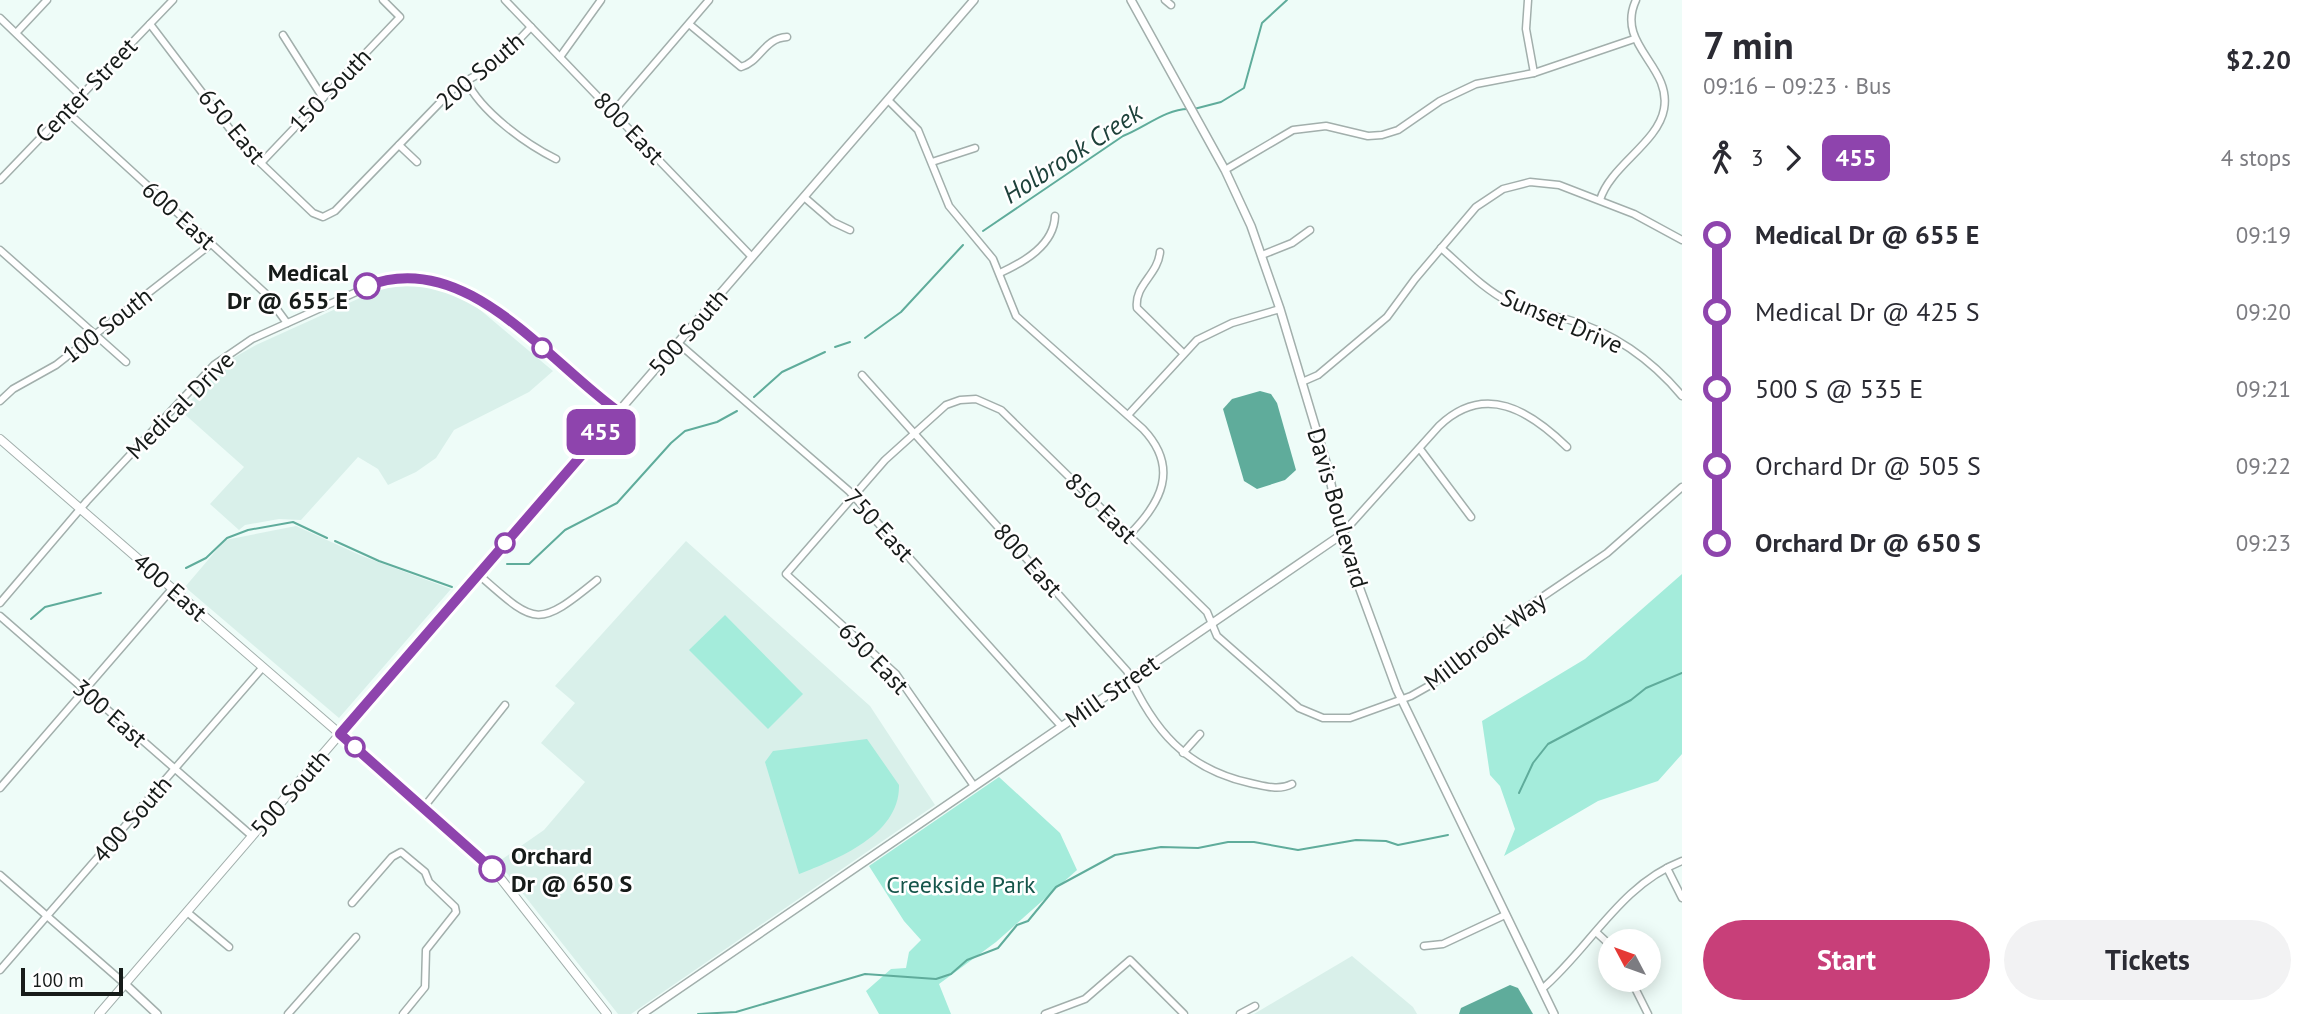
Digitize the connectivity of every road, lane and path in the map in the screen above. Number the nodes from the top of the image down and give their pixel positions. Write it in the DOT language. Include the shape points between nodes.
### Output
graph roads {
  1 [pos="47,0"];
  2 [pos="173,0"];
  3 [pos="383,0"];
  4 [pos="505,0"];
  5 [pos="601,0"];
  6 [pos="709,0"];
  7 [pos="974,0"];
  8 [pos="1131,0"];
  9 [pos="1165,0"];
  10 [pos="1528,0"];
  11 [pos="1636,0"];
  12 [pos="1171,5"];
  13 [pos="0,18"];
  14 [pos="150,24"];
  15 [pos="689,24"];
  16 [pos="531,27"];
  17 [pos="17,32"];
  18 [pos="283,35"];
  19 [pos="787,37"];
  20 [pos="1634,39"];
  21 [pos="560,57"];
  22 [pos="1534,73"];
  23 [pos="466,80"];
  24 [pos="81,96"];
  25 [pos="323,98"];
  26 [pos="888,100"];
  27 [pos="66,111"];
  28 [pos="613,112"];
  29 [pos="399,145"];
  30 [pos="975,148"];
  31 [pos="556,159"];
  32 [pos="417,162"];
  33 [pos="932,162"];
  34 [pos="261,163"];
  35 [pos="1225,170"];
  36 [pos="0,180"];
  37 [pos="804,197"];
  38 [pos="1600,200"];
  39 [pos="1055,216"];
  40 [pos="323,217"];
  41 [pos="850,230"];
  42 [pos="1310,230"];
  43 [pos="1682,240"];
  44 [pos="211,244"];
  45 [pos="1441,248"];
  46 [pos="0,250"];
  47 [pos="1160,252"];
  48 [pos="1262,255"];
  49 [pos="752,257"];
  50 [pos="1000,273"];
  51 [pos="1280,309"];
  52 [pos="287,323"];
  53 [pos="94,335"];
  54 [pos="678,343"];
  55 [pos="1183,353"];
  56 [pos="126,362"];
  57 [pos="862,375"];
  58 [pos="1302,382"];
  59 [pos="1682,396"];
  60 [pos="0,401"];
  61 [pos="619,412"];
  62 [pos="1128,415"];
  63 [pos="914,433"];
  64 [pos="0,439"];
  65 [pos="1566,447"];
  66 [pos="1420,449"];
  67 [pos="1682,487"];
  68 [pos="854,496"];
  69 [pos="80,509"];
  70 [pos="1471,517"];
  71 [pos="1129,535"];
  72 [pos="1341,535"];
  73 [pos="478,575"];
  74 [pos="597,580"];
  75 [pos="172,589"];
  76 [pos="0,603"];
  77 [pos="0,617"];
  78 [pos="1211,623"];
  79 [pos="263,667"];
  80 [pos="1130,678"];
  81 [pos="84,690"];
  82 [pos="1401,699"];
  83 [pos="505,705"];
  84 [pos="1061,726"];
  85 [pos="340,734"];
  86 [pos="1200,734"];
  87 [pos="1183,753"];
  88 [pos="175,769"];
  89 [pos="1292,784"];
  90 [pos="974,786"];
  91 [pos="0,788"];
  92 [pos="424,807"];
  93 [pos="252,836"];
  94 [pos="1682,861"];
  95 [pos="1667,868"];
  96 [pos="0,875"];
  97 [pos="1682,898"];
  98 [pos="352,903"];
  99 [pos="187,912"];
  100 [pos="1505,915"];
  101 [pos="47,916"];
  102 [pos="1596,932"];
  103 [pos="356,937"];
  104 [pos="1424,946"];
  105 [pos="229,947"];
  106 [pos="0,970"];
  107 [pos="125,984"];
  108 [pos="1542,989"];
  109 [pos="1637,992"];
  110 [pos="1070,1006"];
  111 [pos="1255,1006"];
  112 [pos="99,1014"];
  113 [pos="157,1014"];
  114 [pos="288,1014"];
  115 [pos="402,1014"];
  116 [pos="607,1014"];
  117 [pos="642,1014"];
  118 [pos="1045,1014"];
  119 [pos="1074,1014"];
  120 [pos="1184,1014"];
  121 [pos="1240,1014"];
  122 [pos="1554,1014"];
  123 [pos="1648,1014"];
  1 -- 17 [label="street"];
  2 -- 14 [label="street, Center Street"];
  3 -- 25 [label="street, 150 South" via="400,17"];
  4 -- 16 [label="street, 800 East"];
  5 -- 21 [label="street"];
  6 -- 15 [label="street"];
  7 -- 26 [label="street, 500 South"];
  8 -- 35 [label="street, Davis Boulevard"];
  9 -- 12 [label="street"];
  10 -- 22 [label="street" via="1527,37"];
  11 -- 20 [label="street" via="1631,18"];
  13 -- 17 [label="street"];
  14 -- 24 [label="street, Center Street"];
  14 -- 34 [label="street, 650 East"];
  15 -- 19 [label="street" via="741,67 773,40"];
  15 -- 28 [label="street"];
  16 -- 21 [label="street, 800 East"];
  16 -- 23 [label="street, 200 South" via="495,65"];
  17 -- 24 [label="street"];
  18 -- 25 [label="street"];
  20 -- 22 [label="street"];
  20 -- 38 [label="street" via="1662,84 1664,112 1606,185"];
  21 -- 28 [label="street, 800 East"];
  22 -- 35 [label="street" via="1462,89 1398,130 1382,135 1326,126 1293,130"];
  23 -- 29 [label="street, 200 South"];
  23 -- 31 [label="street" via="516,135"];
  24 -- 27 [label="street, Center Street"];
  25 -- 34 [label="street, 150 South"];
  26 -- 33 [label="street" via="918,130"];
  26 -- 37 [label="street, 500 South"];
  27 -- 36 [label="street, Center Street"];
  27 -- 44 [label="street, 600 East"];
  28 -- 49 [label="street, 800 East"];
  29 -- 32 [label="street"];
  29 -- 40 [label="street, 200 South" via="335,211"];
  30 -- 33 [label="street"];
  33 -- 50 [label="street" via="953,214 989,253"];
  34 -- 40 [label="street, 650 East" via="313,213"];
  35 -- 48 [label="street, Davis Boulevard"];
  37 -- 41 [label="street"];
  37 -- 49 [label="street, 500 South"];
  38 -- 43 [label="street"];
  38 -- 45 [label="street" via="1552,183 1516,185 1481,202"];
  39 -- 50 [label="street" via="1052,231 1033,255"];
  42 -- 48 [label="street"];
  44 -- 52 [label="street, 600 East" via="268,296"];
  44 -- 53 [label="street, 100 South"];
  45 -- 58 [label="street" via="1387,317 1318,376"];
  45 -- 59 [label="street, Sunset Drive" via="1507,301 1587,327 1631,349"];
  46 -- 53 [label="street"];
  47 -- 55 [label="street" via="1157,268 1136,297 1137,307"];
  48 -- 51 [label="street, Davis Boulevard"];
  49 -- 54 [label="street, 500 South"];
  50 -- 62 [label="street" via="1020,321"];
  51 -- 55 [label="street" via="1218,328"];
  51 -- 58 [label="street, Davis Boulevard"];
  52 -- 61 [label="street, Medical Drive" via="384,281 414,277 442,281 484,302"];
  52 -- 69 [label="street, Medical Drive" via="243,344 214,365"];
  53 -- 56 [label="street"];
  53 -- 60 [label="street, 100 South"];
  54 -- 61 [label="street, 500 South"];
  54 -- 68 [label="street, 750 East"];
  55 -- 62 [label="street"];
  57 -- 63 [label="street, 800 East"];
  58 -- 72 [label="street, Davis Boulevard" via="1332,483"];
  61 -- 73 [label="street, 500 South"];
  62 -- 71 [label="street" via="1158,448 1164,477 1154,507"];
  63 -- 68 [label="street"];
  63 -- 71 [label="street, 850 East" via="953,402 983,400 1001,410"];
  63 -- 80 [label="street, 800 East"];
  64 -- 69 [label="main road, 400 East"];
  65 -- 66 [label="street, Mill Street" via="1529,415 1490,404 1452,416"];
  66 -- 70 [label="street"];
  66 -- 72 [label="street, Mill Street"];
  67 -- 82 [label="street, Millbrook Way" via="1607,553 1520,612 1434,683"];
  68 -- 84 [label="street, 750 East"];
  68 -- 90 [label="street, 650 East" via="786,574 897,674"];
  69 -- 75 [label="main road, 400 East"];
  69 -- 76 [label="street"];
  71 -- 78 [label="street, 850 East" via="1207,612"];
  72 -- 78 [label="street, Mill Street"];
  72 -- 82 [label="street, Davis Boulevard"];
  73 -- 74 [label="street" via="520,610 535,616 556,612"];
  73 -- 85 [label="street, 500 South"];
  75 -- 79 [label="main road, 400 East"];
  75 -- 81 [label="street"];
  77 -- 81 [label="street, 300 East"];
  78 -- 80 [label="street, Mill Street"];
  78 -- 82 [label="street, Millbrook Way" via="1217,636 1310,714 1343,719"];
  79 -- 85 [label="main road, 400 East"];
  79 -- 88 [label="street, 400 South"];
  80 -- 84 [label="street, Mill Street"];
  80 -- 87 [label="street, 800 East"];
  81 -- 88 [label="street, 300 East"];
  81 -- 91 [label="street"];
  82 -- 100 [label="street, Davis Boulevard"];
  83 -- 92 [label="street"];
  84 -- 90 [label="street, Mill Street"];
  85 -- 92 [label="main road, 400 East"];
  85 -- 93 [label="main road, 500 South"];
  86 -- 87 [label="street"];
  87 -- 89 [label="street, 800 East" via="1226,778 1278,789"];
  88 -- 93 [label="street, 300 East"];
  88 -- 101 [label="street, 400 South"];
  90 -- 117 [label="street, Mill Street"];
  92 -- 116 [label="main road, 400 East" via="494,870"];
  93 -- 99 [label="main road, 500 South"];
  94 -- 95 [label="street"];
  95 -- 97 [label="street"];
  95 -- 102 [label="street" via="1632,891"];
  96 -- 101 [label="street"];
  98 -- 115 [label="street" via="401,852 455,907 456,912 426,950 425,987"];
  99 -- 105 [label="street"];
  99 -- 107 [label="main road, 500 South"];
  100 -- 104 [label="street" via="1443,944"];
  100 -- 108 [label="street, Davis Boulevard"];
  101 -- 106 [label="street, 400 South"];
  101 -- 107 [label="street"];
  102 -- 108 [label="street"];
  103 -- 114 [label="street"];
  107 -- 112 [label="main road, 500 South"];
  107 -- 113 [label="street"];
  108 -- 122 [label="street, Davis Boulevard"];
  109 -- 123 [label="street"];
  110 -- 118 [label="street"];
  110 -- 119 [label="street"];
  110 -- 120 [label="street" via="1130,960"];
  111 -- 121 [label="street"];
}
